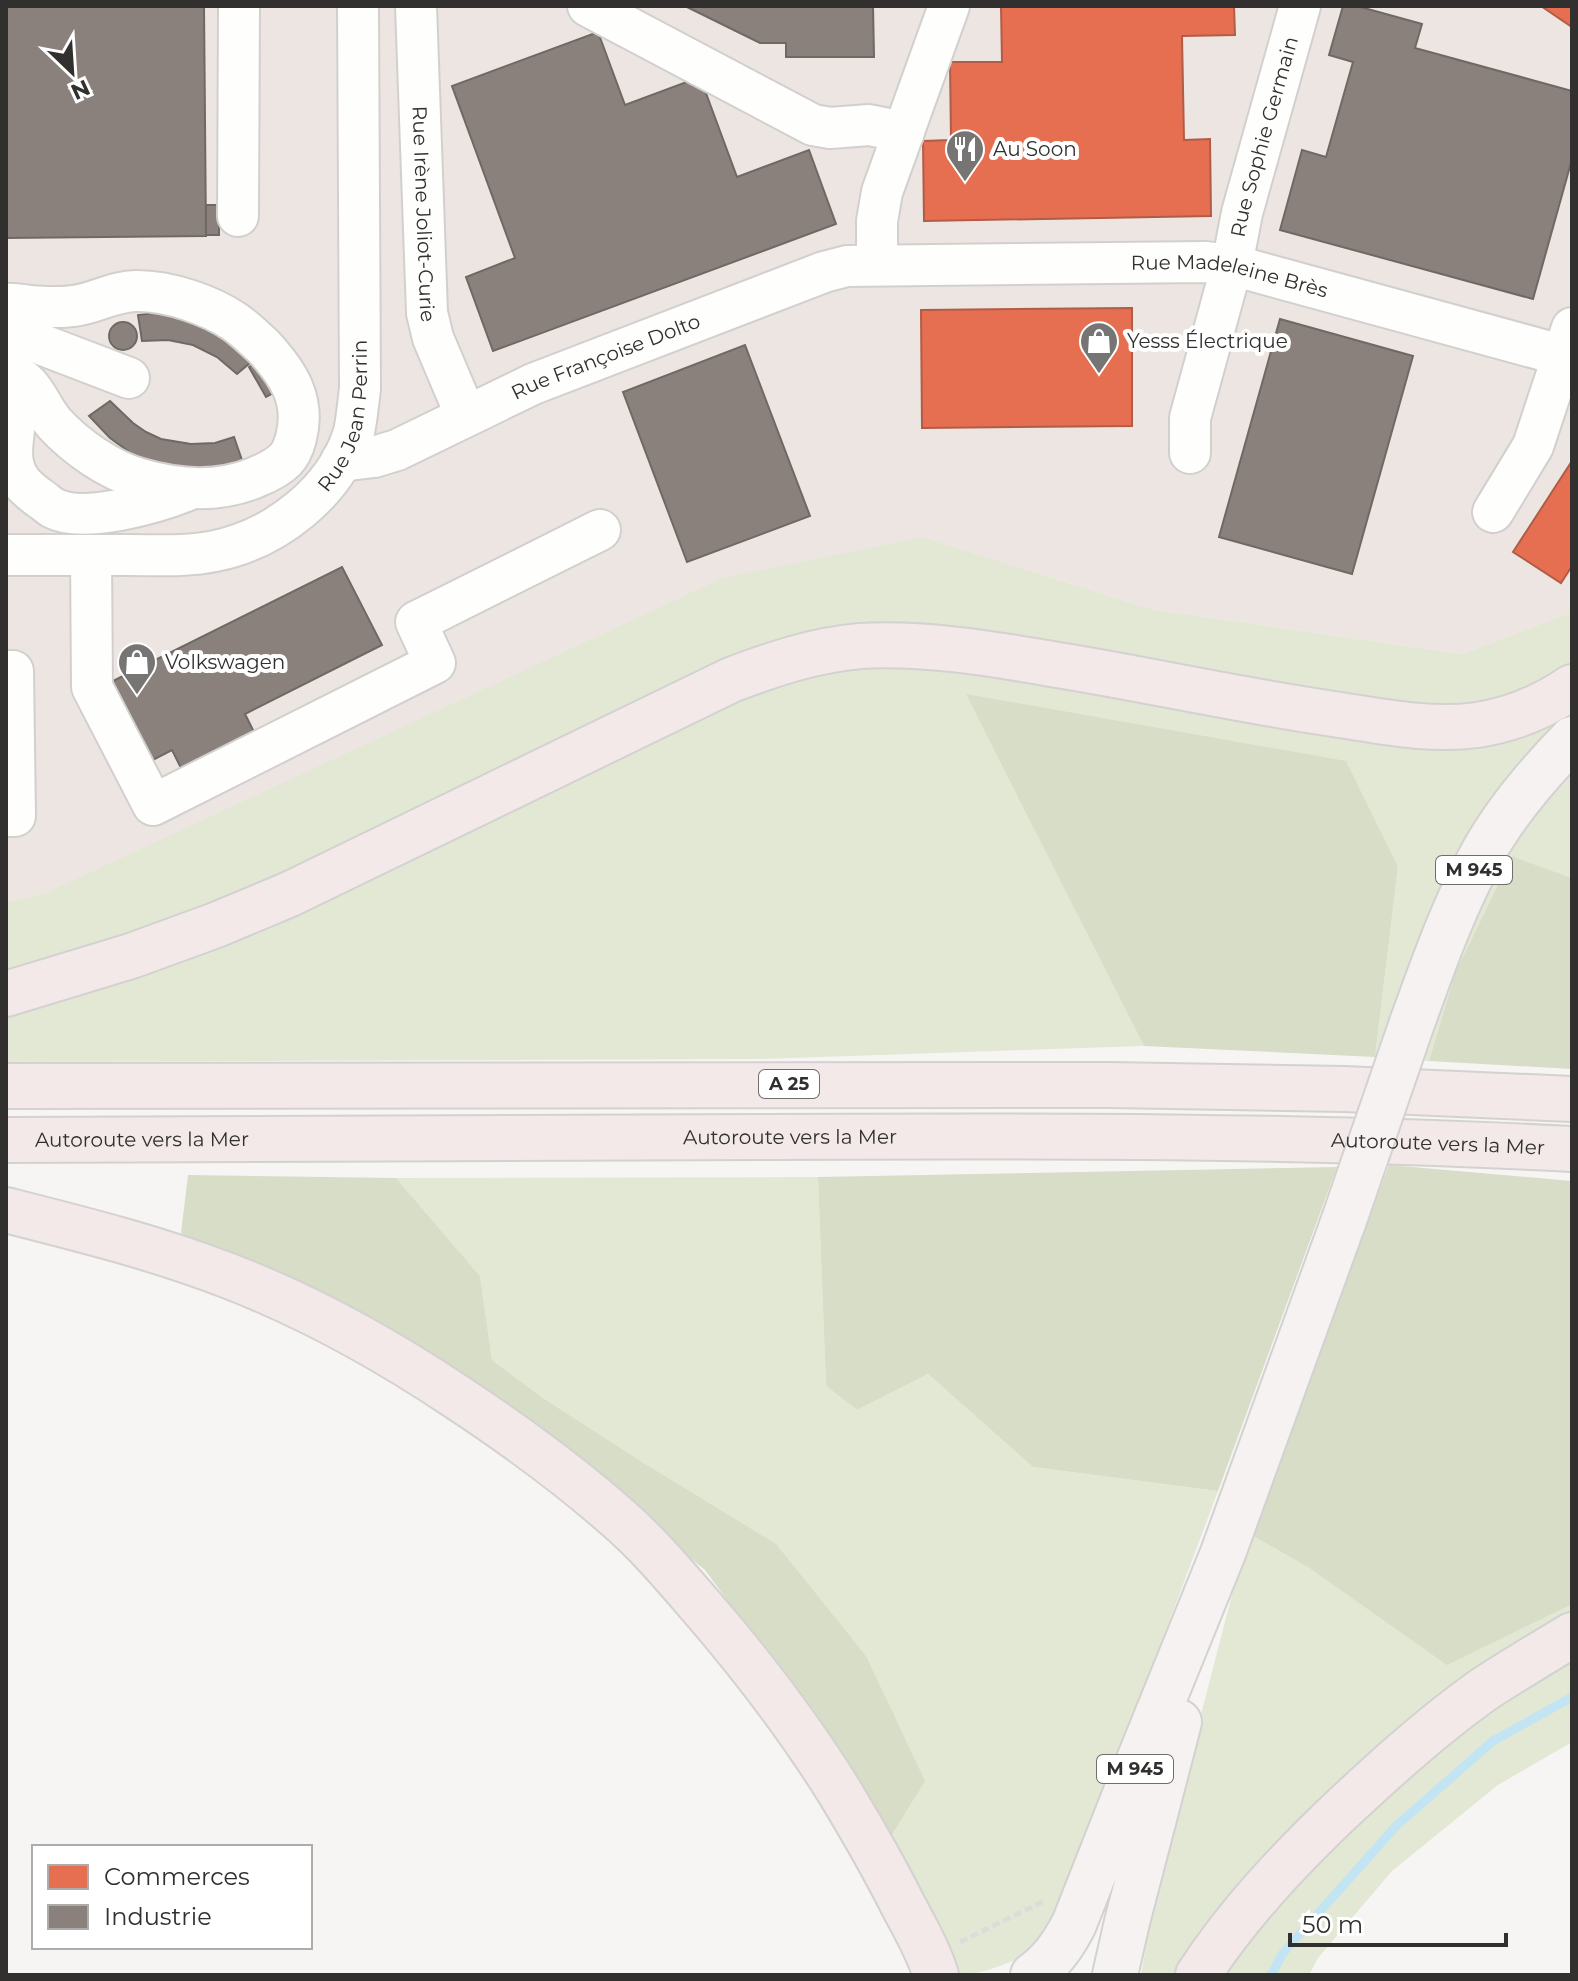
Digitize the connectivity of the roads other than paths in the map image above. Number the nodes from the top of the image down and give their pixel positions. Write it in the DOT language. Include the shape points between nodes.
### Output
graph roads {
  1 [pos="239,6"];
  2 [pos="358,6"];
  3 [pos="416,6"];
  4 [pos="588,6"];
  5 [pos="949,6"];
  6 [pos="1300,6"];
  7 [pos="904,132"];
  8 [pos="238,216"];
  9 [pos="877,264"];
  10 [pos="1232,265"];
  11 [pos="6,304"];
  12 [pos="6,331"];
  13 [pos="1569,347"];
  14 [pos="6,371"];
  15 [pos="129,378"];
  16 [pos="6,391"];
  17 [pos="466,416"];
  18 [pos="1190,453"];
  19 [pos="341,461"];
  20 [pos="193,488"];
  21 [pos="1493,512"];
  22 [pos="600,530"];
  23 [pos="6,555"];
  24 [pos="91,555"];
  25 [pos="6,671"];
  26 [pos="1572,687"];
  27 [pos="1572,739"];
  28 [pos="6,816"];
  29 [pos="6,994"];
  30 [pos="6,1086"];
  31 [pos="1572,1099"];
  32 [pos="6,1140"];
  33 [pos="1572,1149"];
  34 [pos="6,1210"];
  35 [pos="1223,1553"];
  36 [pos="1572,1635"];
  37 [pos="933,1966"];
  38 [pos="1033,1975"];
  39 [pos="1115,1975"];
  40 [pos="1198,1975"];
  1 -- 8 [label="street"];
  2 -- 19 [label="street, Rue Jean Perrin" via="360,389 353,433"];
  3 -- 17 [label="street, Rue Irène Joliot-Curie" via="427,313"];
  4 -- 7 [label="street" via="813,125 869,125"];
  5 -- 7 [label="street"];
  6 -- 10 [label="street, Rue Sophie Germain"];
  7 -- 9 [label="street" via="879,205"];
  9 -- 10 [label="street, Rue Madeleine Brès"];
  9 -- 17 [label="street, Rue Françoise Dolto" via="824,272 533,384"];
  10 -- 13 [label="street, Rue Madeleine Brès"];
  10 -- 18 [label="street, Rue Sophie Germain" via="1190,418"];
  11 -- 20 [label="street" via="72,307 137,290 208,307 256,340 295,392 300,423 293,448 275,467 240,483"];
  12 -- 15 [label="street"];
  13 -- 21 [label="street" via="1533,446"];
  14 -- 20 [label="street" via="29,383 56,425 98,459 137,478"];
  16 -- 20 [label="street" via="16,417 12,460 17,478 53,508 84,514 162,500"];
  17 -- 19 [label="street, Rue Françoise Dolto" via="386,454"];
  19 -- 24 [label="street, Rue Jean Perrin" via="305,505 251,540 192,554"];
  22 -- 24 [label="street" via="416,622 435,663 153,805 92,687"];
  23 -- 24 [label="street, Rue Jean Perrin"];
  25 -- 28 [label="street" via="13,671 15,816"];
  26 -- 29 [label="highway" via="1499,721 1448,726 1297,709 999,655 923,647 817,652 731,680 229,920"];
  27 -- 35 [label="main road, M 945, bridge" via="1485,849 1437,953"];
  30 -- 31 [label="highway, A 25" via="1110,1085"];
  32 -- 33 [label="highway, Autoroute vers la Mer" via="1242,1137"];
  34 -- 37 [label="highway" via="163,1253 318,1315 384,1350 507,1430 620,1519 724,1633 820,1760 883,1866"];
  35 -- 38 [label="main road, M 945" via="1074,1924 1050,1961"];
  35 -- 39 [label="main road, M 945"];
  36 -- 40 [label="highway" via="1483,1691 1382,1772 1291,1858"];
}
